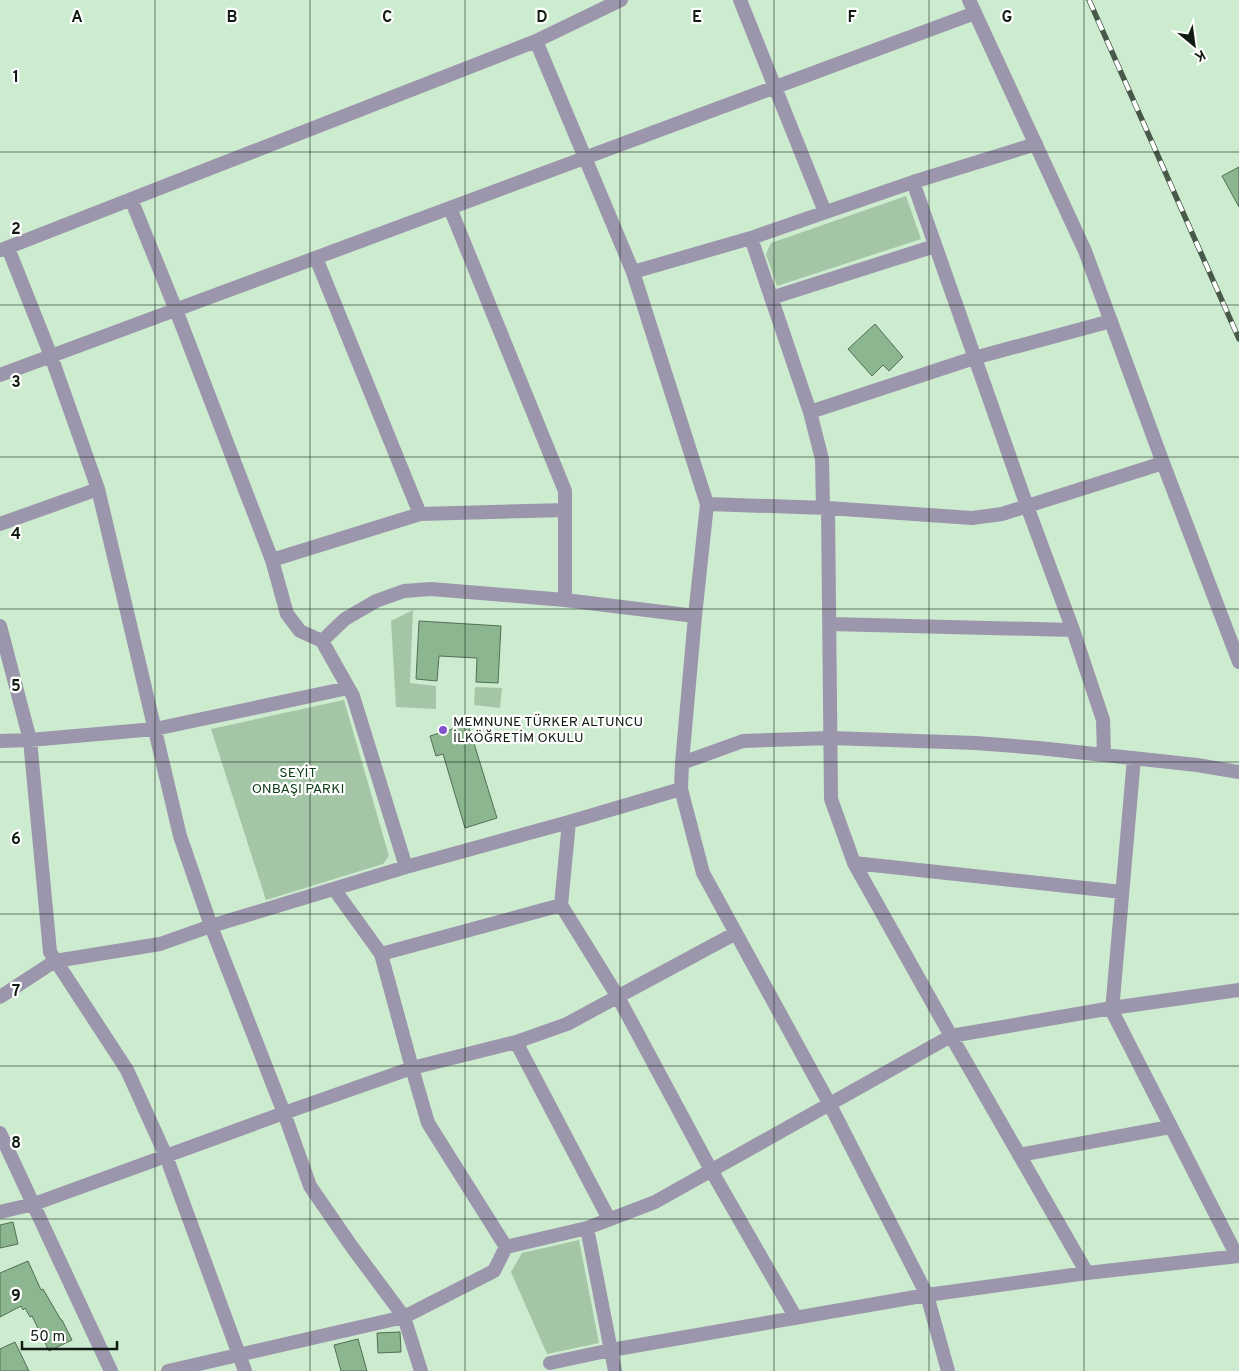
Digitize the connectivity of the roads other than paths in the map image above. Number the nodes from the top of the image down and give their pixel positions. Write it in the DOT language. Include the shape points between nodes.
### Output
graph roads {
  1 [pos="622,0"];
  2 [pos="740,0"];
  3 [pos="972,6"];
  4 [pos="536,41"];
  5 [pos="775,87"];
  6 [pos="1036,144"];
  7 [pos="586,157"];
  8 [pos="913,182"];
  9 [pos="131,199"];
  10 [pos="450,208"];
  11 [pos="825,212"];
  12 [pos="751,238"];
  13 [pos="935,246"];
  14 [pos="4,249"];
  15 [pos="316,258"];
  16 [pos="633,272"];
  17 [pos="771,298"];
  18 [pos="176,310"];
  19 [pos="1111,321"];
  20 [pos="51,356"];
  21 [pos="974,358"];
  22 [pos="0,375"];
  23 [pos="810,412"];
  24 [pos="1163,463"];
  25 [pos="98,489"];
  26 [pos="707,504"];
  27 [pos="1027,506"];
  28 [pos="825,508"];
  29 [pos="565,510"];
  30 [pos="420,514"];
  31 [pos="0,524"];
  32 [pos="272,560"];
  33 [pos="565,600"];
  34 [pos="695,616"];
  35 [pos="830,624"];
  36 [pos="0,626"];
  37 [pos="1073,630"];
  38 [pos="322,641"];
  39 [pos="1239,662"];
  40 [pos="348,688"];
  41 [pos="155,729"];
  42 [pos="831,738"];
  43 [pos="30,740"];
  44 [pos="0,742"];
  45 [pos="1104,755"];
  46 [pos="1134,758"];
  47 [pos="682,763"];
  48 [pos="1239,772"];
  49 [pos="681,788"];
  50 [pos="569,822"];
  51 [pos="854,863"];
  52 [pos="406,868"];
  53 [pos="334,889"];
  54 [pos="1122,892"];
  55 [pos="560,905"];
  56 [pos="211,926"];
  57 [pos="736,933"];
  58 [pos="381,954"];
  59 [pos="55,961"];
  60 [pos="1239,990"];
  61 [pos="618,996"];
  62 [pos="0,997"];
  63 [pos="1112,1008"];
  64 [pos="951,1036"];
  65 [pos="516,1042"];
  66 [pos="412,1068"];
  67 [pos="829,1103"];
  68 [pos="284,1113"];
  69 [pos="1170,1127"];
  70 [pos="0,1133"];
  71 [pos="1019,1155"];
  72 [pos="166,1156"];
  73 [pos="711,1170"];
  74 [pos="34,1204"];
  75 [pos="0,1212"];
  76 [pos="610,1219"];
  77 [pos="587,1228"];
  78 [pos="506,1247"];
  79 [pos="1238,1256"];
  80 [pos="1087,1273"];
  81 [pos="928,1295"];
  82 [pos="404,1317"];
  83 [pos="796,1318"];
  84 [pos="611,1350"];
  85 [pos="239,1355"];
  86 [pos="550,1363"];
  87 [pos="111,1371"];
  88 [pos="168,1371"];
  89 [pos="245,1371"];
  90 [pos="421,1371"];
  91 [pos="615,1371"];
  92 [pos="948,1371"];
  1 -- 4 [label="street"];
  2 -- 5 [label="street"];
  3 -- 5 [label="street"];
  3 -- 6 [label="street"];
  4 -- 7 [label="street"];
  4 -- 9 [label="street"];
  5 -- 7 [label="street"];
  5 -- 11 [label="street"];
  6 -- 8 [label="street"];
  6 -- 19 [label="street" via="1086,251"];
  7 -- 10 [label="street"];
  7 -- 16 [label="street"];
  8 -- 11 [label="street"];
  8 -- 13 [label="street"];
  9 -- 14 [label="street"];
  9 -- 18 [label="street"];
  10 -- 15 [label="street"];
  10 -- 29 [label="street" via="565,491"];
  11 -- 12 [label="street"];
  12 -- 16 [label="street"];
  12 -- 17 [label="street"];
  13 -- 17 [label="street"];
  13 -- 21 [label="street"];
  14 -- 20 [label="street"];
  15 -- 18 [label="street"];
  15 -- 30 [label="street"];
  16 -- 26 [label="street"];
  17 -- 23 [label="street"];
  18 -- 20 [label="street"];
  18 -- 32 [label="street"];
  19 -- 21 [label="street"];
  19 -- 24 [label="street"];
  20 -- 22 [label="street"];
  20 -- 25 [label="street"];
  21 -- 23 [label="street"];
  21 -- 27 [label="street"];
  23 -- 28 [label="street" via="822,458"];
  24 -- 27 [label="street"];
  24 -- 39 [label="street"];
  25 -- 31 [label="street"];
  25 -- 41 [label="street"];
  26 -- 28 [label="street"];
  26 -- 34 [label="street"];
  27 -- 28 [label="street" via="972,518"];
  27 -- 37 [label="street"];
  28 -- 35 [label="street"];
  29 -- 30 [label="street"];
  29 -- 33 [label="street"];
  30 -- 32 [label="street"];
  32 -- 38 [label="street" via="287,614 300,631"];
  33 -- 34 [label="street"];
  33 -- 38 [label="street" via="431,589 404,591 346,619"];
  34 -- 47 [label="street"];
  35 -- 37 [label="street"];
  35 -- 42 [label="street"];
  36 -- 43 [label="street"];
  37 -- 45 [label="street" via="1103,720"];
  38 -- 40 [label="street"];
  40 -- 41 [label="street"];
  40 -- 52 [label="street"];
  41 -- 43 [label="street"];
  41 -- 56 [label="street" via="180,836"];
  42 -- 45 [label="street" via="976,743"];
  42 -- 47 [label="street" via="743,741"];
  42 -- 51 [label="street" via="831,799"];
  43 -- 44 [label="street"];
  43 -- 59 [label="street" via="50,952"];
  45 -- 46 [label="street"];
  46 -- 48 [label="street"];
  46 -- 54 [label="street"];
  47 -- 49 [label="street"];
  49 -- 50 [label="street"];
  49 -- 57 [label="street" via="703,873"];
  50 -- 52 [label="street"];
  50 -- 55 [label="street"];
  51 -- 54 [label="street"];
  51 -- 64 [label="street"];
  52 -- 53 [label="street"];
  53 -- 56 [label="street"];
  53 -- 58 [label="street"];
  54 -- 63 [label="street"];
  55 -- 58 [label="street"];
  55 -- 61 [label="street"];
  56 -- 59 [label="street" via="160,944"];
  56 -- 68 [label="street"];
  57 -- 61 [label="street"];
  57 -- 67 [label="street"];
  58 -- 66 [label="street"];
  59 -- 62 [label="street"];
  59 -- 72 [label="street" via="127,1070"];
  60 -- 63 [label="street"];
  61 -- 65 [label="street" via="566,1024"];
  61 -- 73 [label="street"];
  63 -- 64 [label="street"];
  63 -- 69 [label="street"];
  64 -- 67 [label="street"];
  64 -- 71 [label="street"];
  65 -- 66 [label="street"];
  65 -- 76 [label="street"];
  66 -- 68 [label="street"];
  66 -- 78 [label="street" via="428,1123"];
  67 -- 73 [label="street"];
  67 -- 81 [label="street"];
  68 -- 72 [label="street"];
  68 -- 82 [label="street" via="310,1186"];
  69 -- 71 [label="street"];
  69 -- 79 [label="street"];
  70 -- 74 [label="street"];
  71 -- 80 [label="street"];
  72 -- 74 [label="street"];
  72 -- 85 [label="street"];
  73 -- 76 [label="street" via="656,1202"];
  73 -- 83 [label="street"];
  74 -- 75 [label="street"];
  74 -- 87 [label="street"];
  76 -- 77 [label="street"];
  77 -- 78 [label="street"];
  77 -- 84 [label="street"];
  78 -- 82 [label="street" via="494,1271"];
  79 -- 80 [label="street"];
  80 -- 81 [label="street"];
  81 -- 83 [label="street"];
  81 -- 92 [label="street"];
  82 -- 85 [label="street"];
  82 -- 90 [label="street"];
  83 -- 84 [label="street"];
  84 -- 86 [label="street"];
  84 -- 91 [label="street"];
  85 -- 88 [label="street"];
  85 -- 89 [label="street"];
}
